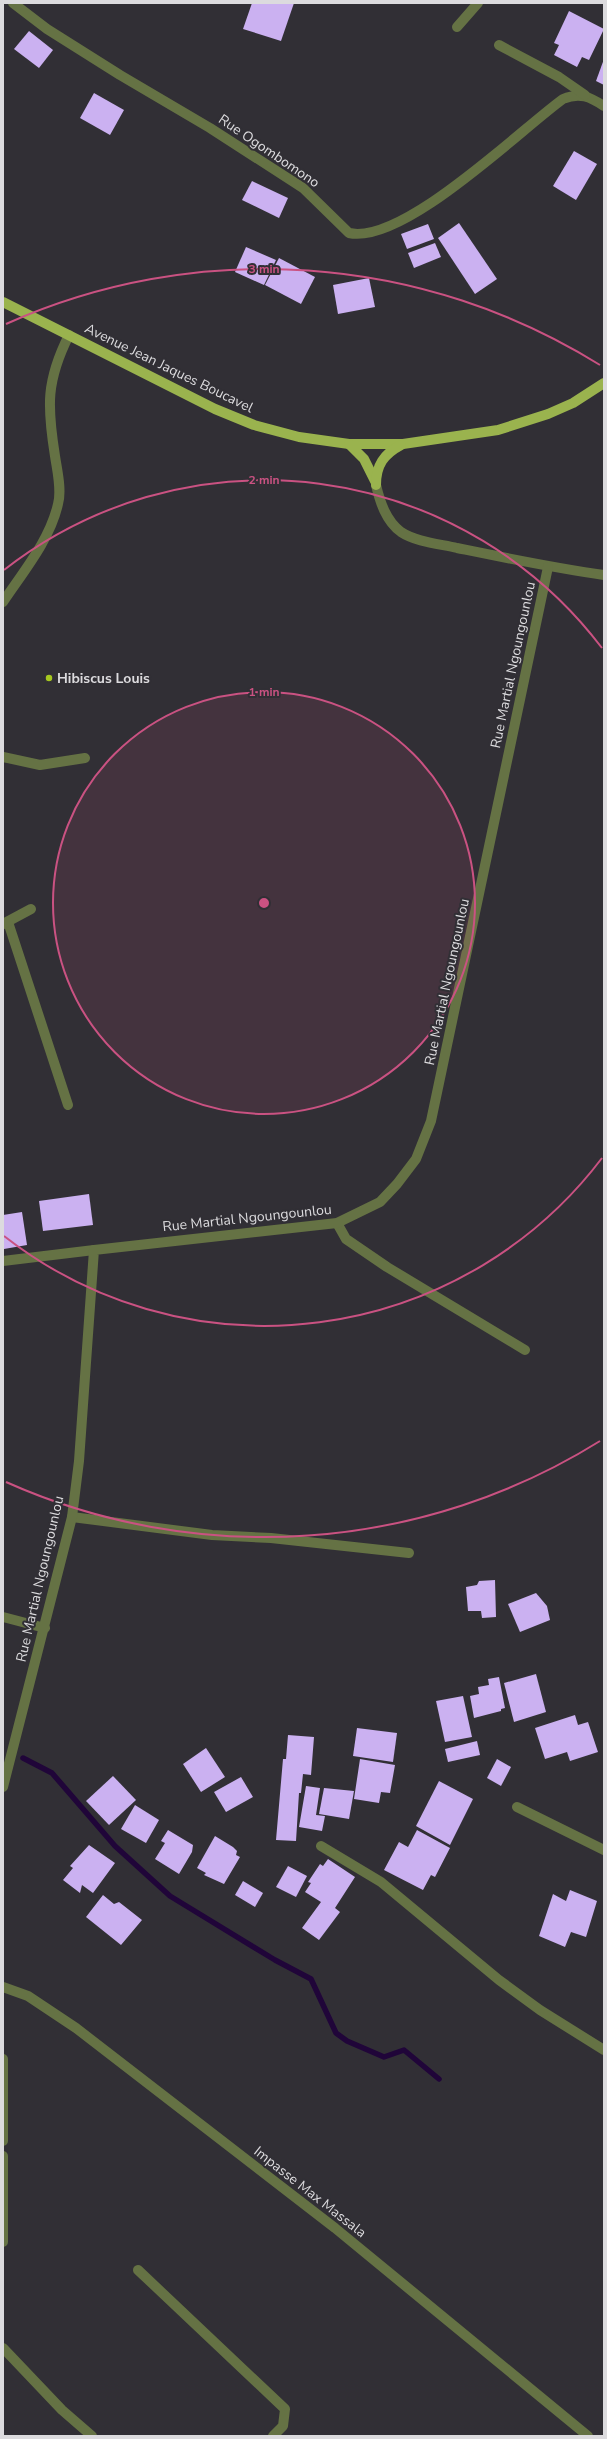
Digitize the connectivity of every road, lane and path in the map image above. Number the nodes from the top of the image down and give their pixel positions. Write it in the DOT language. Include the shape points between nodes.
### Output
graph roads {
  1 [pos="13,3"];
  2 [pos="478,3"];
  3 [pos="457,27"];
  4 [pos="499,46"];
  5 [pos="588,97"];
  6 [pos="604,106"];
  7 [pos="3,302"];
  8 [pos="69,335"];
  9 [pos="604,383"];
  10 [pos="349,444"];
  11 [pos="403,444"];
  12 [pos="376,485"];
  13 [pos="548,567"];
  14 [pos="604,575"];
  15 [pos="3,602"];
  16 [pos="3,757"];
  17 [pos="85,758"];
  18 [pos="31,909"];
  19 [pos="5,923"];
  20 [pos="68,1105"];
  21 [pos="337,1223"];
  22 [pos="94,1250"];
  23 [pos="3,1261"];
  24 [pos="525,1350"];
  25 [pos="72,1517"];
  26 [pos="409,1553"];
  27 [pos="3,1617"];
  28 [pos="45,1628"];
  29 [pos="3,1787"];
  30 [pos="517,1807"];
  31 [pos="321,1846"];
  32 [pos="604,1850"];
  33 [pos="3,1987"];
  34 [pos="604,2050"];
  35 [pos="3,2059"];
  36 [pos="3,2141"];
  37 [pos="3,2156"];
  38 [pos="3,2242"];
  39 [pos="138,2270"];
  40 [pos="3,2348"];
  41 [pos="585,2435"];
  42 [pos="92,2436"];
  43 [pos="273,2436"];
  1 -- 5 [label="street, Rue Ogombomono" via="47,29 303,188 349,233 359,235 394,223 441,196 563,98 578,94"];
  2 -- 3 [label="street"];
  4 -- 5 [label="street" via="559,77"];
  5 -- 6 [label="street, Rue Ogombomono"];
  7 -- 8 [label="main road, Avenue Jean Jaques Boucavel"];
  8 -- 10 [label="main road, Avenue Jean Jaques Boucavel" via="214,409 299,437"];
  8 -- 15 [label="street" via="57,360 50,389 49,411 59,503 44,539"];
  9 -- 11 [label="main road, Avenue Jean Jaques Boucavel" via="573,403 522,424 462,437"];
  10 -- 11 [label="main road, Avenue Jean Jaques Boucavel"];
  10 -- 12 [label="main road" via="364,459"];
  11 -- 12 [label="main road" via="380,461"];
  12 -- 13 [label="street" via="388,518 402,532 422,540"];
  13 -- 14 [label="street"];
  13 -- 21 [label="street, Rue Martial Ngoungounlou" via="431,1121 416,1159 397,1184 380,1202"];
  16 -- 17 [label="street" via="40,765"];
  18 -- 19 [label="street"];
  19 -- 20 [label="street"];
  21 -- 22 [label="street, Rue Martial Ngoungounlou"];
  21 -- 24 [label="street" via="346,1239 387,1267"];
  22 -- 23 [label="street"];
  22 -- 25 [label="street, Rue Martial Ngoungounlou" via="79,1461"];
  25 -- 26 [label="street" via="212,1535 271,1538"];
  25 -- 28 [label="street, Rue Martial Ngoungounlou"];
  27 -- 28 [label="street"];
  28 -- 29 [label="street, Rue Martial Ngoungounlou"];
  30 -- 32 [label="street"];
  31 -- 34 [label="street" via="382,1882 499,1980 540,2010"];
  33 -- 41 [label="street, Impasse Max Massala" via="28,1996 76,2028 335,2228"];
  35 -- 36 [label="street"];
  37 -- 38 [label="street"];
  39 -- 43 [label="street" via="284,2409 283,2426"];
  40 -- 42 [label="street" via="62,2410"];
}
